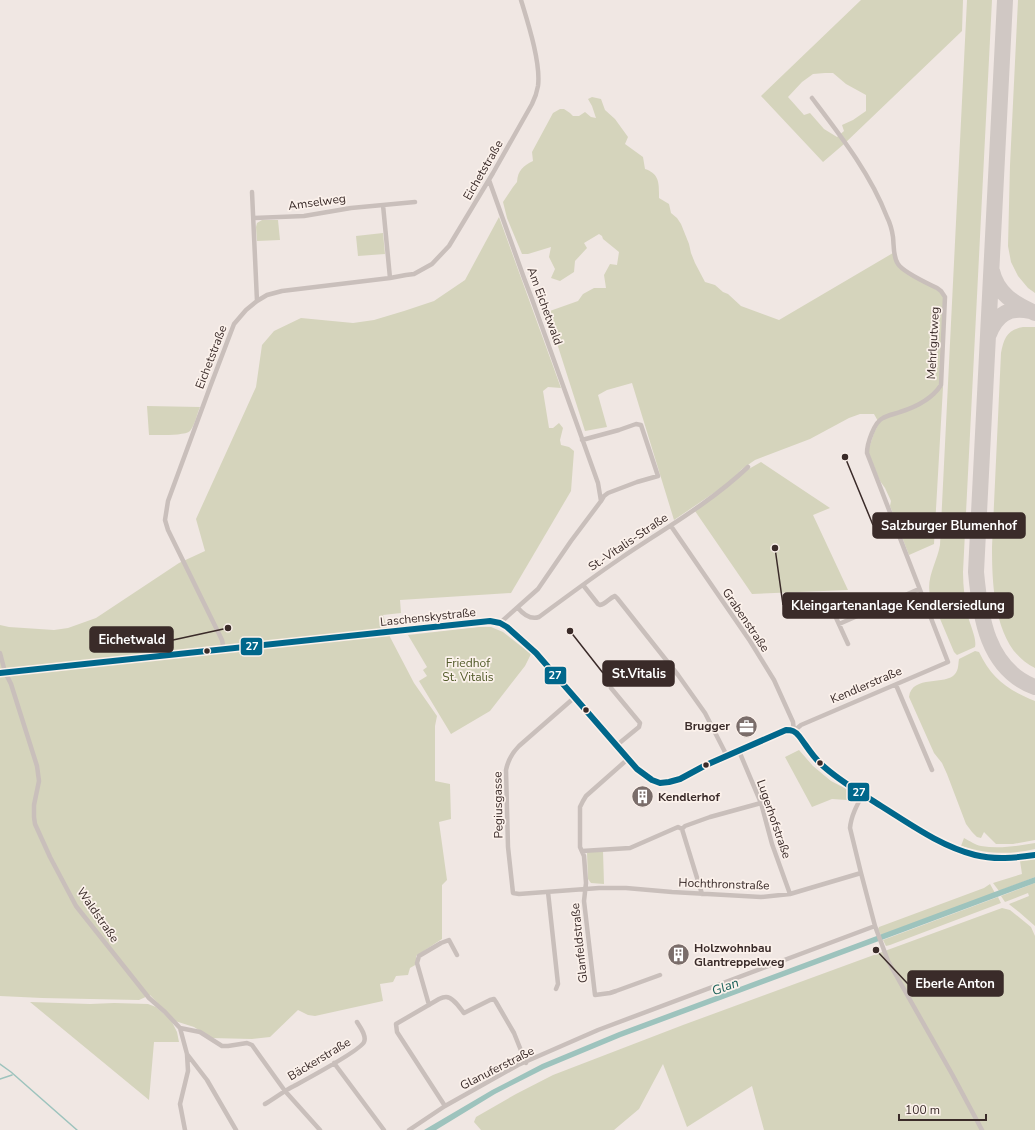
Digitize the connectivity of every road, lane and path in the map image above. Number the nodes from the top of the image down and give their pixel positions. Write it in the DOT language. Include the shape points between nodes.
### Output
graph roads {
  1 [pos="521,0"];
  2 [pos="812,98"];
  3 [pos="489,180"];
  4 [pos="252,192"];
  5 [pos="415,202"];
  6 [pos="383,205"];
  7 [pos="254,218"];
  8 [pos="390,278"];
  9 [pos="257,301"];
  10 [pos="582,440"];
  11 [pos="748,467"];
  12 [pos="601,500"];
  13 [pos="671,526"];
  14 [pos="583,585"];
  15 [pos="919,589"];
  16 [pos="827,598"];
  17 [pos="518,608"];
  18 [pos="500,623"];
  19 [pos="839,624"];
  20 [pos="848,644"];
  21 [pos="224,650"];
  22 [pos="0,653"];
  23 [pos="948,662"];
  24 [pos="2,672"];
  25 [pos="896,685"];
  26 [pos="611,688"];
  27 [pos="575,697"];
  28 [pos="794,731"];
  29 [pos="617,745"];
  30 [pos="739,751"];
  31 [pos="727,756"];
  32 [pos="629,758"];
  33 [pos="932,770"];
  34 [pos="864,794"];
  35 [pos="761,803"];
  36 [pos="682,828"];
  37 [pos="582,851"];
  38 [pos="1035,855"];
  39 [pos="861,873"];
  40 [pos="584,890"];
  41 [pos="548,892"];
  42 [pos="513,893"];
  43 [pos="702,894"];
  44 [pos="790,894"];
  45 [pos="876,928"];
  46 [pos="457,955"];
  47 [pos="660,974"];
  48 [pos="556,989"];
  49 [pos="429,1005"];
  50 [pos="357,1022"];
  51 [pos="180,1028"];
  52 [pos="187,1054"];
  53 [pos="526,1062"];
  54 [pos="334,1063"];
  55 [pos="285,1091"];
  56 [pos="265,1104"];
  57 [pos="445,1106"];
  58 [pos="185,1130"];
  59 [pos="236,1130"];
  60 [pos="320,1130"];
  61 [pos="384,1130"];
  62 [pos="408,1130"];
  63 [pos="982,1130"];
  1 -- 3 [label="street, Eichetstraße" via="538,68 537,92"];
  2 -- 15 [label="street, Mehrlgutweg" via="867,176 892,229 898,264 905,271 937,288 945,297 941,385 935,393 917,406 881,418 867,448 868,458"];
  3 -- 8 [label="street, Eichetstraße" via="449,246 432,264 414,274"];
  3 -- 10 [label="street, Am Eichetwald"];
  4 -- 7 [label="street"];
  5 -- 6 [label="street, Amselweg"];
  6 -- 7 [label="street, Amselweg" via="304,216"];
  6 -- 8 [label="street"];
  7 -- 9 [label="street"];
  8 -- 9 [label="street, Eichetstraße" via="282,291"];
  9 -- 21 [label="street, Eichetstraße" via="234,324 168,501 165,520 222,640"];
  10 -- 12 [label="street, Am Eichetwald" via="598,483"];
  10 -- 12 [label="street" via="636,424 641,425 658,476 608,493"];
  11 -- 13 [label="street, St.-Vitalis-Straße" via="730,484"];
  12 -- 17 [label="street" via="538,589"];
  13 -- 14 [label="street, St.-Vitalis-Straße"];
  13 -- 28 [label="street, Grabenstraße" via="774,680 793,722"];
  14 -- 17 [label="street, St.-Vitalis-Straße" via="536,618 529,617"];
  14 -- 31 [label="street" via="600,605 612,596 618,598 705,712"];
  15 -- 19 [label="street"];
  15 -- 23 [label="street, Mehrlgutweg"];
  16 -- 19 [label="street"];
  17 -- 18 [label="street"];
  18 -- 21 [label="street, Laschenskystraße" via="490,621"];
  18 -- 27 [label="street, Kendlerstraße" via="530,648"];
  19 -- 20 [label="street"];
  21 -- 24 [label="street, Laschenskystraße"];
  22 -- 24 [label="street, Waldstraße"];
  23 -- 25 [label="street, Kendlerstraße"];
  24 -- 51 [label="street, Waldstraße" via="11,684 37,766 34,817 50,857 76,906 149,998"];
  25 -- 28 [label="street, Kendlerstraße" via="801,725"];
  25 -- 33 [label="street"];
  26 -- 29 [label="street" via="640,723"];
  27 -- 29 [label="street, Kendlerstraße"];
  27 -- 42 [label="street, Pegiusgasse" via="514,751 508,761 508,847"];
  28 -- 30 [label="street, Kendlerstraße" via="786,730"];
  28 -- 34 [label="street" via="819,763"];
  29 -- 32 [label="street, Kendlerstraße"];
  30 -- 31 [label="street, Kendlerstraße"];
  30 -- 35 [label="street, Lugerhofstraße"];
  31 -- 32 [label="street, Kendlerstraße" via="664,783 648,778"];
  32 -- 37 [label="street, Glanfeldstraße" via="586,796 581,804"];
  34 -- 38 [label="street" via="953,848 977,856 996,858"];
  34 -- 39 [label="street" via="852,816 850,828"];
  35 -- 36 [label="street" via="710,817"];
  35 -- 44 [label="street, Lugerhofstraße"];
  36 -- 37 [label="street" via="678,827 630,848"];
  36 -- 43 [label="street"];
  37 -- 40 [label="street, Glanfeldstraße" via="586,883"];
  39 -- 44 [label="street, Hochthronstraße"];
  39 -- 45 [label="street"];
  40 -- 41 [label="street, Glanfeldstraße"];
  40 -- 43 [label="street, Hochthronstraße" via="626,888"];
  40 -- 47 [label="street, Glanfeldstraße" via="594,995 616,992"];
  41 -- 42 [label="street, Glanfeldstraße"];
  41 -- 48 [label="street" via="558,984"];
  43 -- 44 [label="street, Hochthronstraße" via="761,897"];
  45 -- 53 [label="street, Glanuferstraße" via="598,1030"];
  45 -- 63 [label="street" via="888,961"];
  46 -- 49 [label="street" via="449,940 419,956 418,963"];
  49 -- 53 [label="street" via="446,997 464,1013 494,999"];
  49 -- 57 [label="street" via="396,1024 397,1032"];
  50 -- 54 [label="street, Bäckerstraße" via="365,1037 364,1044"];
  51 -- 52 [label="street, Waldstraße"];
  51 -- 55 [label="street" via="200,1032 222,1046 246,1042 252,1045"];
  52 -- 58 [label="street, Waldstraße" via="188,1071 180,1104"];
  52 -- 59 [label="street" via="207,1080"];
  53 -- 57 [label="street, Glanuferstraße"];
  54 -- 55 [label="street, Bäckerstraße"];
  54 -- 61 [label="street"];
  55 -- 56 [label="street, Bäckerstraße"];
  55 -- 60 [label="street"];
  57 -- 62 [label="street, Glanuferstraße"];
}
